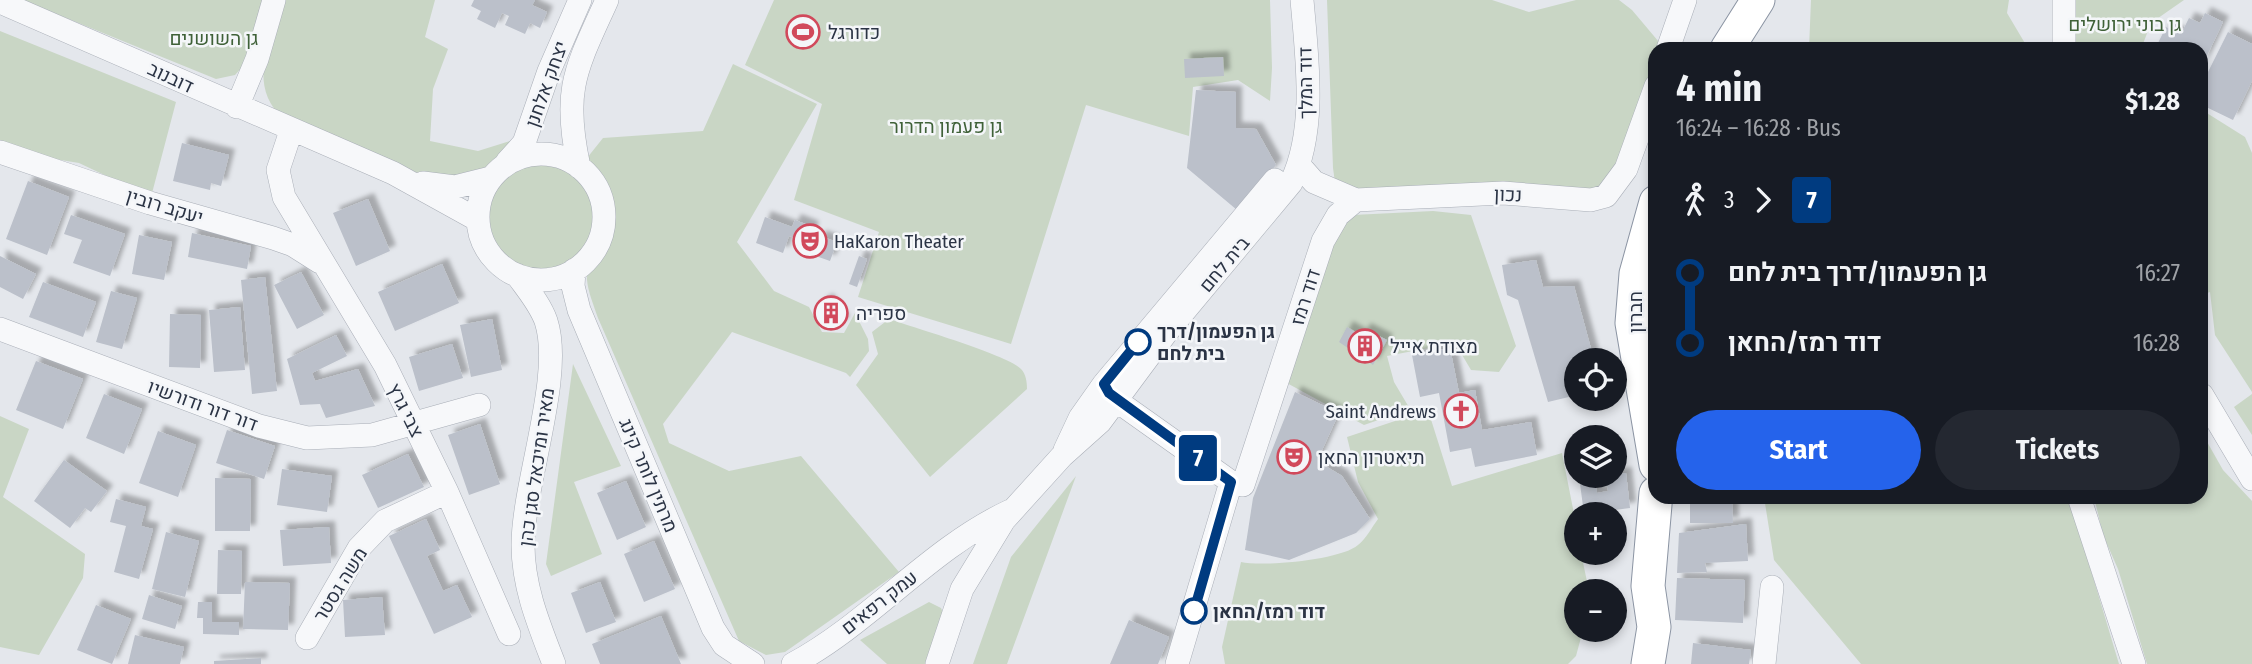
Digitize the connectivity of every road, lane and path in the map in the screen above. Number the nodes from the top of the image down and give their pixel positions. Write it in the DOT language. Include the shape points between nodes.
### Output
graph roads {
  1 [pos="274,0"];
  2 [pos="580,0"];
  3 [pos="607,0"];
  4 [pos="1290,0"];
  5 [pos="1302,0"];
  6 [pos="1685,0"];
  7 [pos="1758,0"];
  8 [pos="2064,0"];
  9 [pos="0,2"];
  10 [pos="1670,42"];
  11 [pos="1731,42"];
  12 [pos="2059,42"];
  13 [pos="237,107"];
  14 [pos="1648,108"];
  15 [pos="291,131"];
  16 [pos="0,152"];
  17 [pos="1292,162"];
  18 [pos="579,167"];
  19 [pos="498,171"];
  20 [pos="393,173"];
  21 [pos="284,197"];
  22 [pos="1356,200"];
  23 [pos="478,220"];
  24 [pos="1648,231"];
  25 [pos="265,236"];
  26 [pos="326,267"];
  27 [pos="574,270"];
  28 [pos="517,275"];
  29 [pos="0,329"];
  30 [pos="1110,393"];
  31 [pos="479,405"];
  32 [pos="2208,406"];
  33 [pos="1648,418"];
  34 [pos="413,425"];
  35 [pos="2252,479"];
  36 [pos="1237,483"];
  37 [pos="447,492"];
  38 [pos="1655,504"];
  39 [pos="2081,504"];
  40 [pos="1012,510"];
  41 [pos="930,564"];
  42 [pos="970,574"];
  43 [pos="1648,586"];
  44 [pos="1772,587"];
  45 [pos="509,634"];
  46 [pos="307,638"];
  47 [pos="554,664"];
  48 [pos="752,664"];
  49 [pos="793,664"];
  50 [pos="937,664"];
  51 [pos="1177,664"];
  52 [pos="1633,664"];
  53 [pos="1648,664"];
  54 [pos="1764,664"];
  55 [pos="2134,664"];
  1 -- 13 [label="street"];
  2 -- 19 [label="street, יצחק אלחנן" via="524,143"];
  3 -- 18 [label="street, יצחק אלחנן" via="573,80 569,101"];
  4 -- 17 [label="street, דוד המלך"];
  5 -- 17 [label="street, דוד המלך" via="1306,103"];
  6 -- 10 [label="street"];
  7 -- 11 [label="highway"];
  8 -- 12 [label="street"];
  9 -- 13 [label="street, דובנוב"];
  13 -- 15 [label="street"];
  14 -- 22 [label="street, נכון" via="1626,169 1606,196 1582,201 1489,193"];
  15 -- 20 [label="street"];
  15 -- 21 [label="street, צבי גרץ" via="278,170"];
  16 -- 25 [label="street, יעקב רובין"];
  17 -- 22 [label="street, נכון" via="1314,182"];
  17 -- 30 [label="street, בית לחם" via="1283,195"];
  18 -- 19 [label="street" via="562,157 542,154 523,156"];
  18 -- 27 [label="street" via="602,200 604,220 594,249"];
  19 -- 20 [label="street" via="470,185 447,187"];
  19 -- 23 [label="street" via="483,191"];
  20 -- 23 [label="street"];
  21 -- 25 [label="street, צבי גרץ" via="278,220"];
  21 -- 26 [label="street, צבי גרץ"];
  22 -- 36 [label="street, דוד רמז" via="1338,215 1323,241"];
  23 -- 28 [label="street" via="490,253"];
  24 -- 33 [label="highway, חברון" via="1636,274 1632,323"];
  25 -- 26 [label="street, יעקב רובין" via="293,245"];
  26 -- 34 [label="street, צבי גרץ" via="372,341"];
  27 -- 28 [label="street" via="556,278"];
  27 -- 48 [label="street, מרתין לותר קינג" via="579,310 713,628 724,645"];
  28 -- 47 [label="street, מאיר ומיכאל סגן כהן" via="541,310 549,335 547,384 523,542 531,599"];
  29 -- 34 [label="street, דור דור ודורשיו" via="290,435 348,439"];
  30 -- 36 [label="street"];
  30 -- 40 [label="street, בית לחם" via="1091,432"];
  31 -- 34 [label="street, דור דור ודורשיו"];
  32 -- 35 [label="street"];
  34 -- 37 [label="street, צבי גרץ"];
  36 -- 51 [label="street, דוד רמז"];
  37 -- 45 [label="street, צבי גרץ"];
  37 -- 46 [label="street, משה גסטר" via="385,521 359,548"];
  38 -- 43 [label="highway"];
  39 -- 55 [label="street"];
  40 -- 41 [label="street" via="975,529"];
  40 -- 42 [label="street, בית לחם" via="980,546"];
  41 -- 42 [label="street, עמק רפאים" via="943,562"];
  41 -- 49 [label="street, עמק רפאים"];
  42 -- 50 [label="street, בית לחם"];
  43 -- 52 [label="highway" via="1638,619"];
  43 -- 53 [label="highway" via="1654,619"];
  44 -- 54 [label="street"];
}
